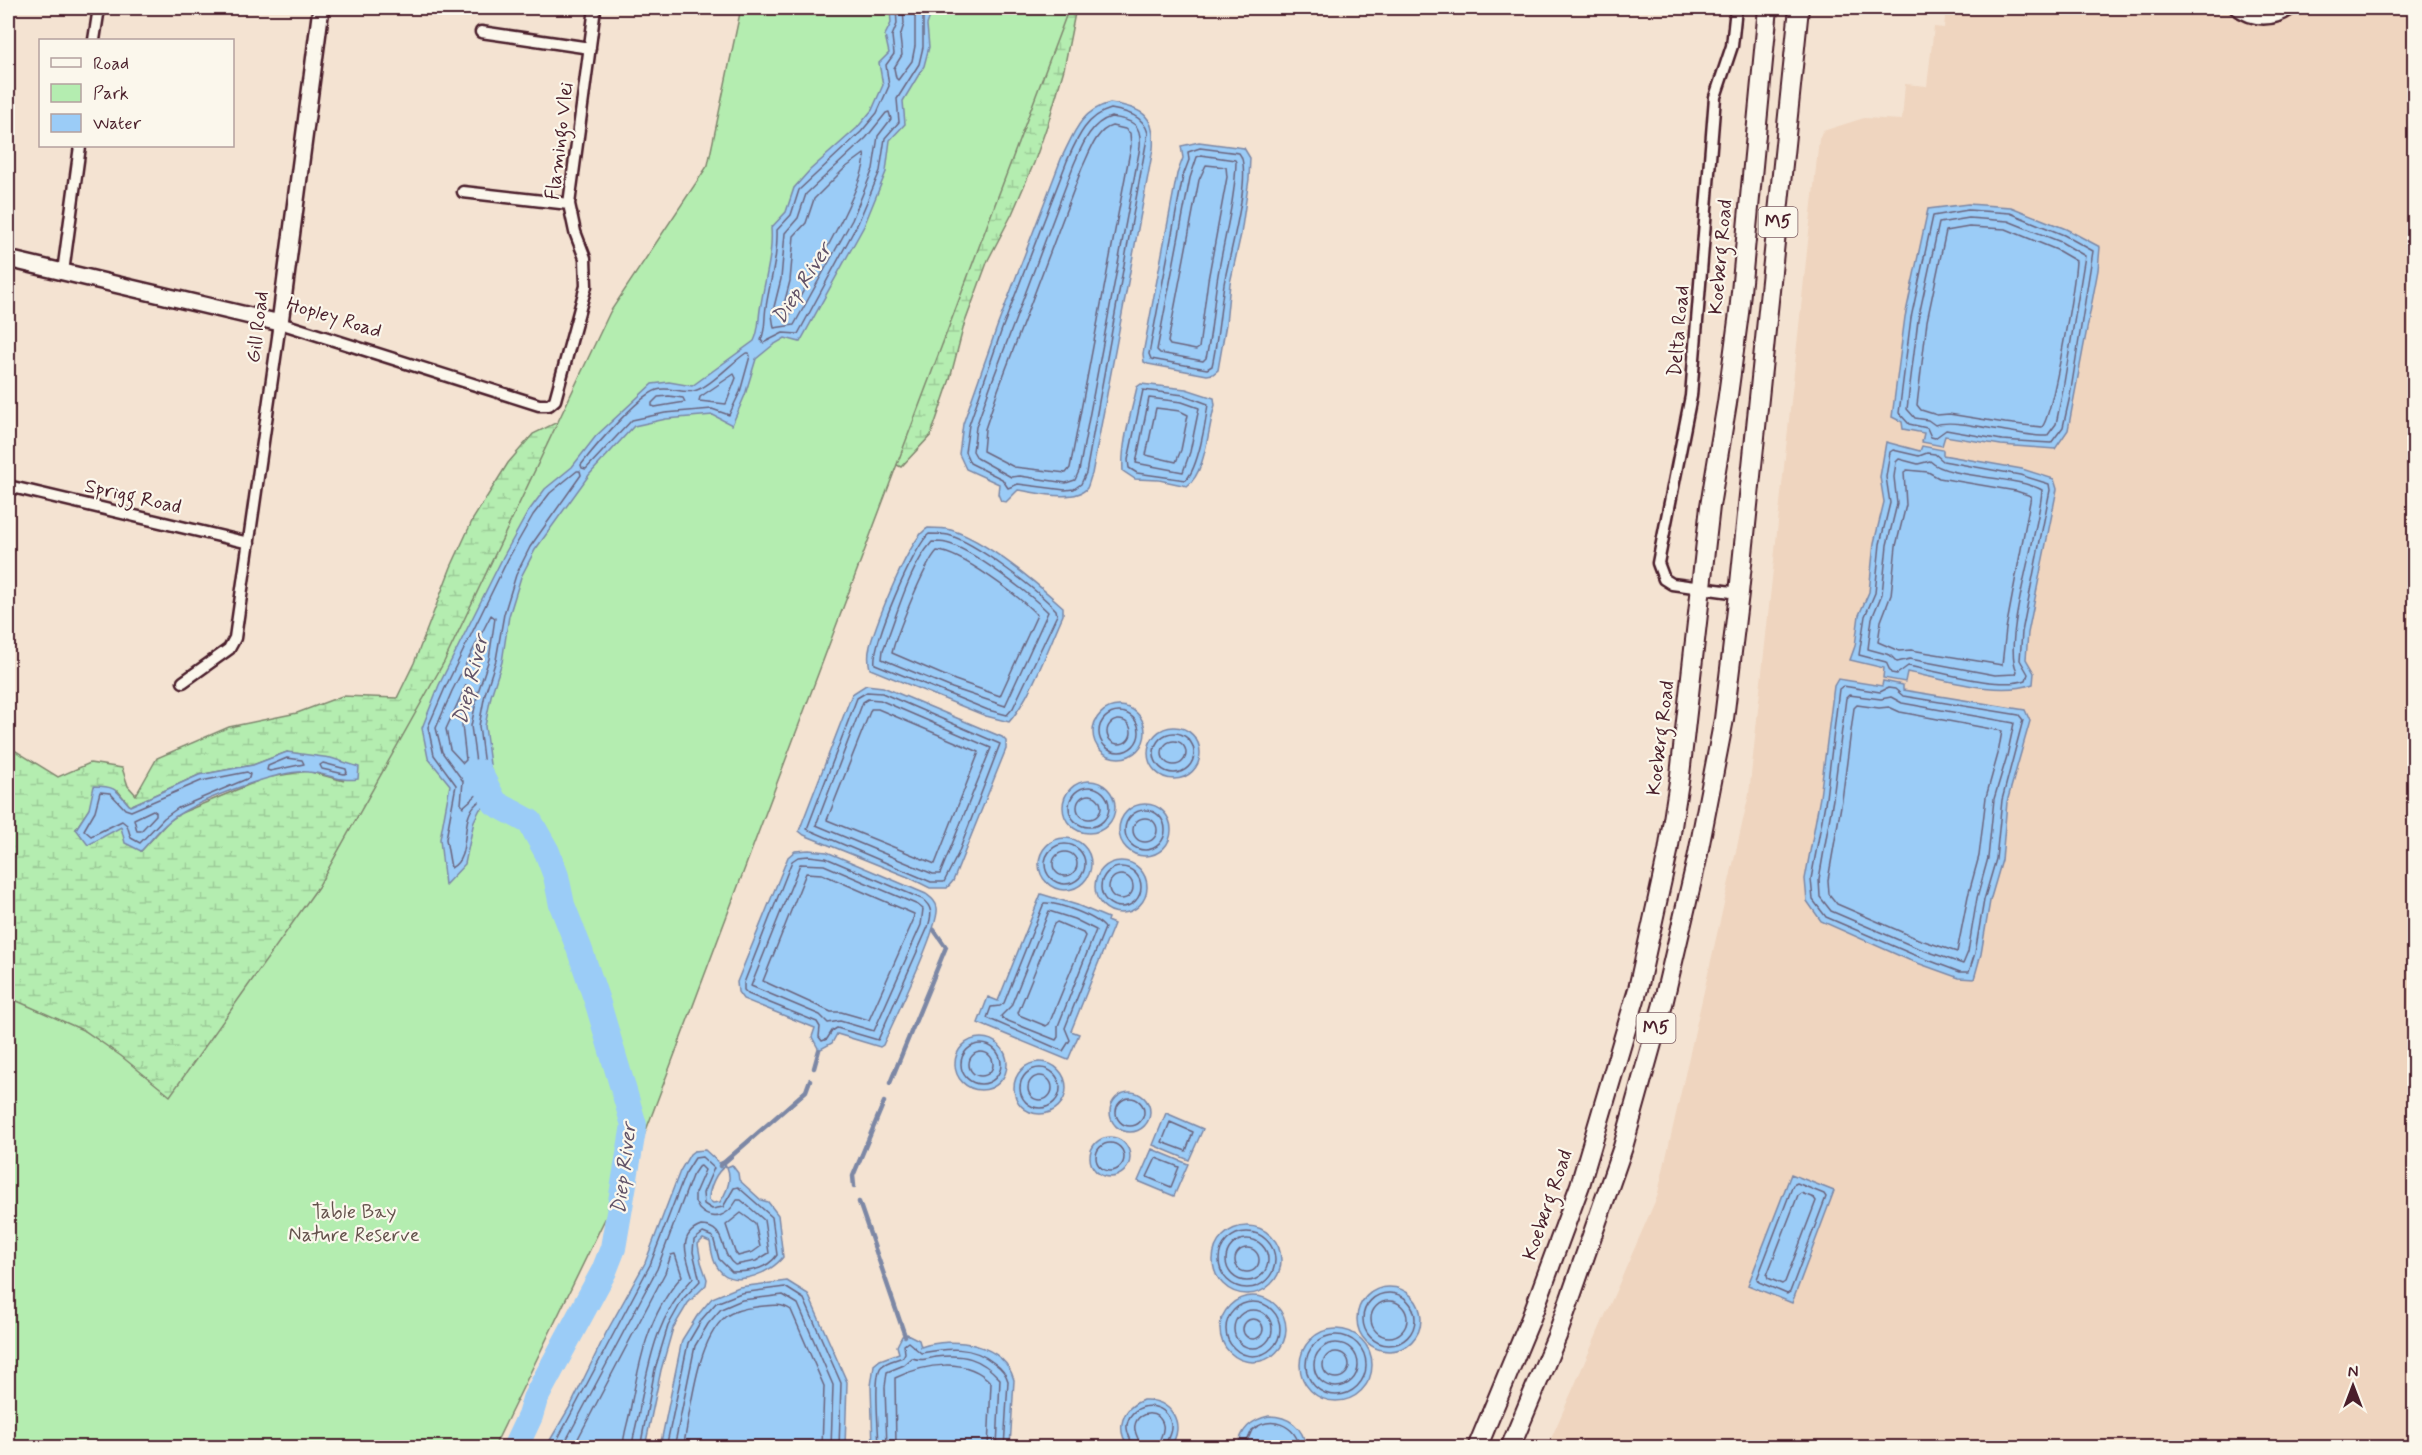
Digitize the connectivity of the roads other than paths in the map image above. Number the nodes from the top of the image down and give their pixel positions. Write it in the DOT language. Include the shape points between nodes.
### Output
graph roads {
  1 [pos="99,8"];
  2 [pos="321,8"];
  3 [pos="595,8"];
  4 [pos="1736,8"];
  5 [pos="1768,8"];
  6 [pos="1799,8"];
  7 [pos="2235,8"];
  8 [pos="2292,8"];
  9 [pos="481,32"];
  10 [pos="94,39"];
  11 [pos="590,48"];
  12 [pos="80,147"];
  13 [pos="463,192"];
  14 [pos="569,204"];
  15 [pos="8,259"];
  16 [pos="63,272"];
  17 [pos="280,323"];
  18 [pos="539,405"];
  19 [pos="8,486"];
  20 [pos="249,543"];
  21 [pos="1701,589"];
  22 [pos="1739,593"];
  23 [pos="183,682"];
  24 [pos="1477,1448"];
  25 [pos="1510,1448"];
  1 -- 10 [label="street"];
  2 -- 17 [label="street, Gill Road"];
  3 -- 11 [label="street, Flamingo Vlei"];
  4 -- 21 [label="street, Delta Road" via="1732,46 1715,97 1691,396 1659,554 1664,579"];
  5 -- 21 [label="main road, Koeberg Road / M5" via="1739,313"];
  6 -- 22 [label="main road, M5"];
  7 -- 8 [label="street" via="2263,19"];
  9 -- 11 [label="street"];
  11 -- 14 [label="street, Flamingo Vlei"];
  12 -- 16 [label="street"];
  13 -- 14 [label="street"];
  14 -- 18 [label="street, Flamingo Vlei" via="585,258 585,286 557,395 549,405"];
  15 -- 16 [label="street, Hopley Road"];
  16 -- 17 [label="street, Hopley Road"];
  17 -- 18 [label="street, Hopley Road"];
  17 -- 20 [label="street, Gill Road"];
  19 -- 20 [label="street, Sprigg Road"];
  20 -- 23 [label="street, Gill Road" via="237,628 229,650"];
  21 -- 22 [label="street, Delta Road"];
  21 -- 24 [label="main road, Koeberg Road / M5" via="1668,852 1638,989 1564,1230"];
  22 -- 25 [label="main road, M5" via="1724,719 1663,1004 1623,1147 1557,1336"];
}
